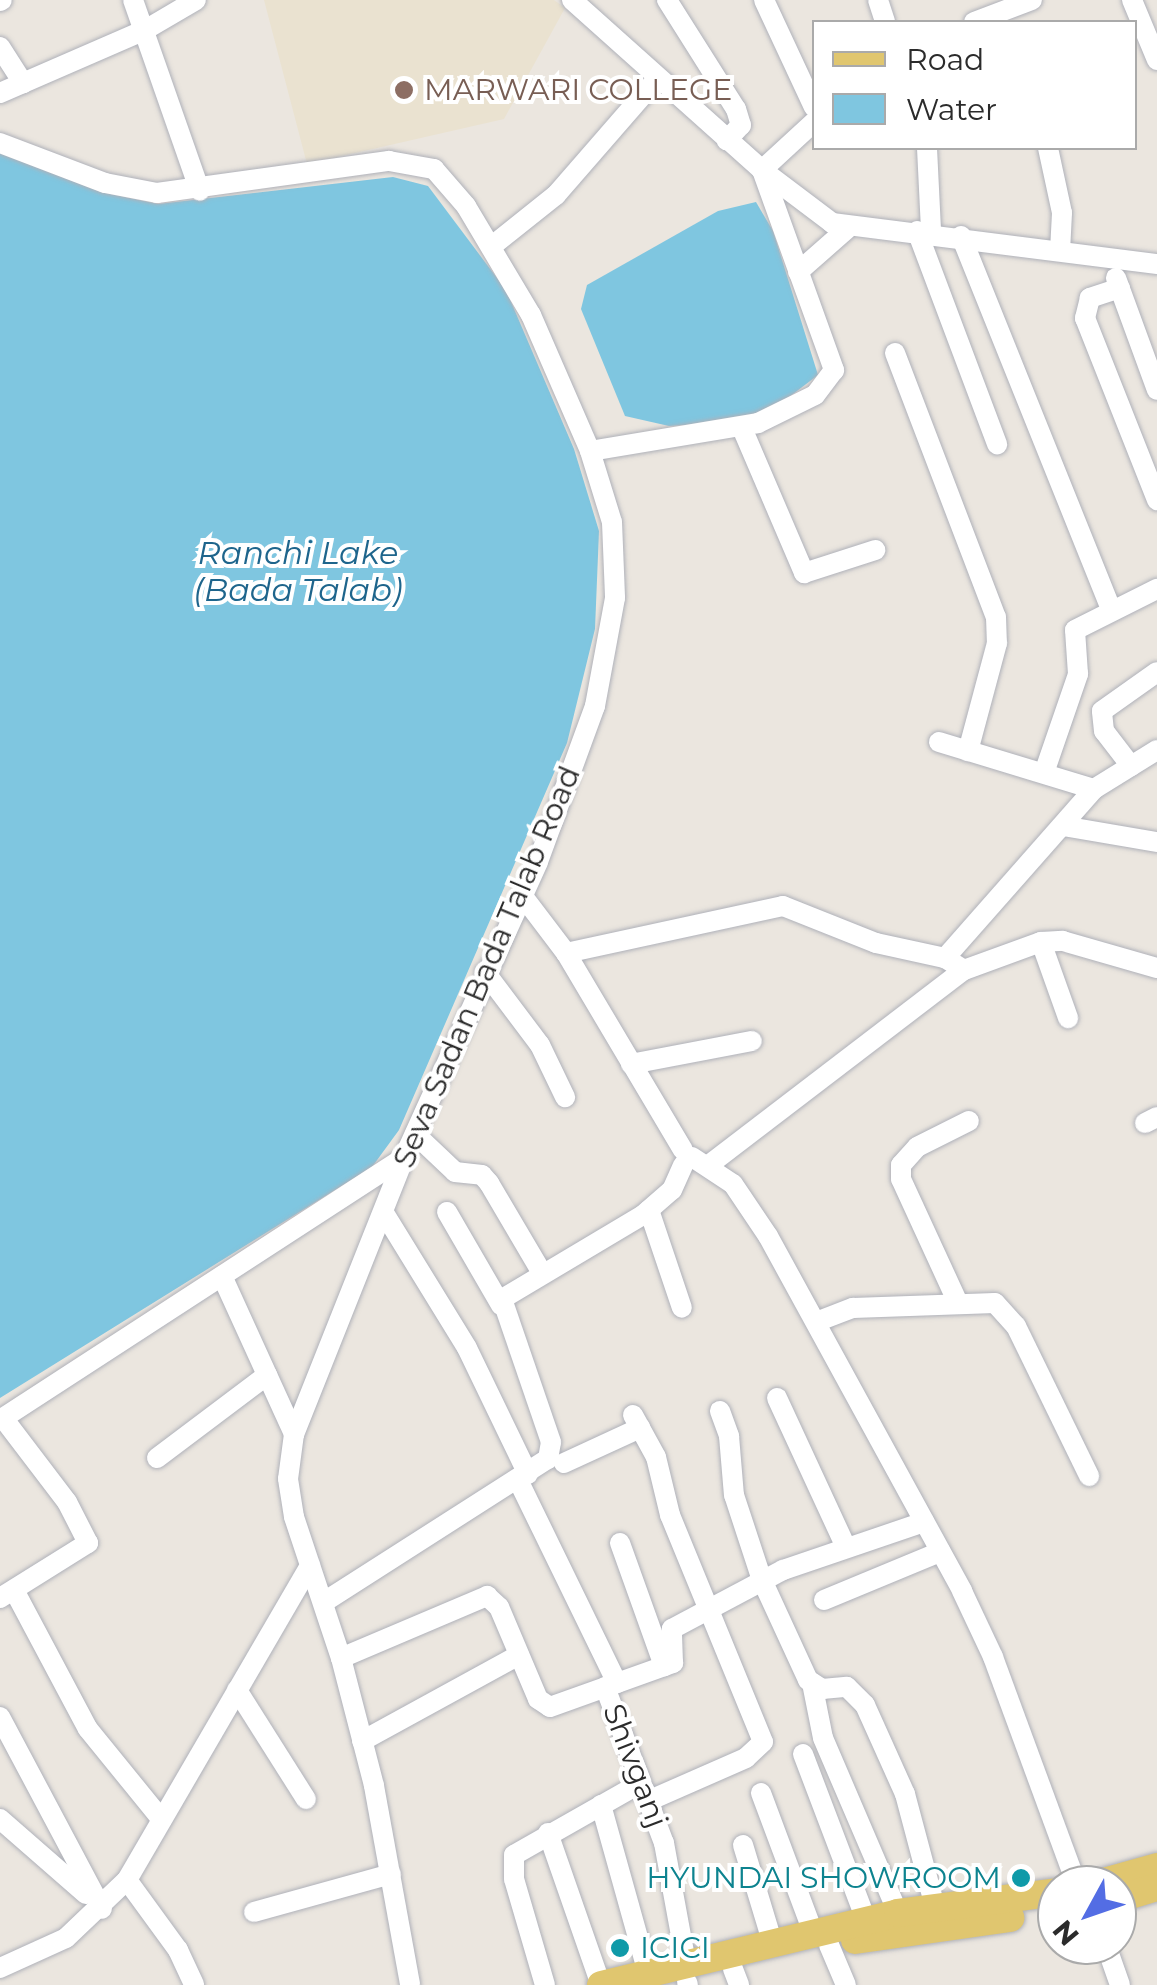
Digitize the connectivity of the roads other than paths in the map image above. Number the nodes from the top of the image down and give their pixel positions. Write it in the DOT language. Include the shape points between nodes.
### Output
graph roads {
  1 [pos="133,0"];
  2 [pos="196,0"];
  3 [pos="572,0"];
  4 [pos="666,0"];
  5 [pos="764,0"];
  6 [pos="1032,0"];
  7 [pos="1132,0"];
  8 [pos="999,18"];
  9 [pos="145,30"];
  10 [pos="0,47"];
  11 [pos="1157,60"];
  12 [pos="656,80"];
  13 [pos="808,81"];
  14 [pos="23,83"];
  15 [pos="0,93"];
  16 [pos="812,124"];
  17 [pos="727,140"];
  18 [pos="0,143"];
  19 [pos="927,150"];
  20 [pos="1048,150"];
  21 [pos="762,170"];
  22 [pos="200,191"];
  23 [pos="847,229"];
  24 [pos="924,231"];
  25 [pos="961,236"];
  26 [pos="492,246"];
  27 [pos="1060,250"];
  28 [pos="1109,262"];
  29 [pos="1157,264"];
  30 [pos="798,272"];
  31 [pos="1120,288"];
  32 [pos="895,353"];
  33 [pos="1157,390"];
  34 [pos="742,428"];
  35 [pos="997,444"];
  36 [pos="590,451"];
  37 [pos="1157,500"];
  38 [pos="875,550"];
  39 [pos="1157,589"];
  40 [pos="1111,610"];
  41 [pos="1157,672"];
  42 [pos="939,742"];
  43 [pos="1157,750"];
  44 [pos="968,751"];
  45 [pos="1131,766"];
  46 [pos="1044,772"];
  47 [pos="1094,790"];
  48 [pos="1062,826"];
  49 [pos="1157,842"];
  50 [pos="522,895"];
  51 [pos="1041,942"];
  52 [pos="566,954"];
  53 [pos="945,958"];
  54 [pos="1157,968"];
  55 [pos="964,970"];
  56 [pos="485,972"];
  57 [pos="1068,1018"];
  58 [pos="752,1041"];
  59 [pos="631,1064"];
  60 [pos="565,1097"];
  61 [pos="969,1121"];
  62 [pos="414,1134"];
  63 [pos="404,1158"];
  64 [pos="692,1159"];
  65 [pos="649,1210"];
  66 [pos="447,1212"];
  67 [pos="384,1213"];
  68 [pos="542,1273"];
  69 [pos="222,1276"];
  70 [pos="958,1304"];
  71 [pos="501,1305"];
  72 [pos="682,1308"];
  73 [pos="816,1322"];
  74 [pos="267,1374"];
  75 [pos="777,1398"];
  76 [pos="720,1411"];
  77 [pos="2,1419"];
  78 [pos="294,1434"];
  79 [pos="156,1458"];
  80 [pos="564,1463"];
  81 [pos="1089,1476"];
  82 [pos="523,1477"];
  83 [pos="924,1522"];
  84 [pos="620,1543"];
  85 [pos="844,1545"];
  86 [pos="940,1552"];
  87 [pos="310,1565"];
  88 [pos="762,1580"];
  89 [pos="7,1594"];
  90 [pos="824,1600"];
  91 [pos="324,1602"];
  92 [pos="710,1608"];
  93 [pos="519,1655"];
  94 [pos="341,1658"];
  95 [pos="664,1666"];
  96 [pos="812,1683"];
  97 [pos="611,1685"];
  98 [pos="237,1690"];
  99 [pos="0,1717"];
  100 [pos="362,1741"];
  101 [pos="802,1754"];
  102 [pos="645,1792"];
  103 [pos="761,1793"];
  104 [pos="306,1800"];
  105 [pos="600,1805"];
  106 [pos="0,1819"];
  107 [pos="162,1820"];
  108 [pos="548,1833"];
  109 [pos="743,1845"];
  110 [pos="1070,1865"];
  111 [pos="391,1874"];
  112 [pos="127,1880"];
  113 [pos="1037,1894"];
  114 [pos="935,1906"];
  115 [pos="102,1909"];
  116 [pos="254,1912"];
  117 [pos="1037,1912"];
  118 [pos="898,1913"];
  119 [pos="866,1920"];
  120 [pos="821,1938"];
  121 [pos="772,1941"];
  122 [pos="0,1968"];
  123 [pos="736,1977"];
  124 [pos="676,1978"];
  125 [pos="194,1985"];
  126 [pos="410,1985"];
  127 [pos="545,1985"];
  128 [pos="601,1985"];
  129 [pos="846,1985"];
  1 -- 9 [label="street"];
  2 -- 9 [label="street"];
  3 -- 12 [label="street"];
  4 -- 17 [label="street" via="736,109 741,125"];
  5 -- 13 [label="street"];
  6 -- 8 [label="street"];
  7 -- 11 [label="street"];
  9 -- 14 [label="street"];
  9 -- 22 [label="street"];
  10 -- 14 [label="street"];
  12 -- 17 [label="street"];
  12 -- 26 [label="street" via="556,196"];
  14 -- 15 [label="street"];
  16 -- 21 [label="street"];
  17 -- 21 [label="street"];
  18 -- 22 [label="street, Seva Sadan Bada Talab Road" via="123,187"];
  19 -- 24 [label="street"];
  20 -- 27 [label="street" via="1062,213"];
  21 -- 23 [label="street"];
  21 -- 30 [label="street"];
  22 -- 26 [label="street, Seva Sadan Bada Talab Road" via="415,162 444,176"];
  23 -- 24 [label="street"];
  23 -- 30 [label="street"];
  24 -- 25 [label="street"];
  24 -- 35 [label="street"];
  25 -- 27 [label="street"];
  25 -- 40 [label="street"];
  26 -- 36 [label="street, Seva Sadan Bada Talab Road"];
  27 -- 28 [label="street"];
  28 -- 29 [label="street"];
  28 -- 31 [label="street"];
  30 -- 34 [label="street" via="834,370 815,395"];
  31 -- 33 [label="street"];
  31 -- 37 [label="street" via="1090,298 1086,318"];
  32 -- 44 [label="street" via="996,617 997,642"];
  34 -- 36 [label="street"];
  34 -- 38 [label="street" via="804,573"];
  36 -- 50 [label="street, Seva Sadan Bada Talab Road" via="615,543 610,637 595,706"];
  39 -- 40 [label="street"];
  40 -- 46 [label="street" via="1075,630 1078,674"];
  41 -- 45 [label="street" via="1102,711 1104,731"];
  42 -- 44 [label="street"];
  43 -- 45 [label="street"];
  44 -- 46 [label="street"];
  45 -- 47 [label="street"];
  46 -- 47 [label="street"];
  47 -- 48 [label="street"];
  48 -- 49 [label="street"];
  48 -- 53 [label="street"];
  50 -- 52 [label="street"];
  50 -- 56 [label="street, Seva Sadan Bada Talab Road"];
  51 -- 54 [label="street" via="1082,942"];
  51 -- 55 [label="street"];
  51 -- 57 [label="street"];
  52 -- 53 [label="street" via="783,906 876,943"];
  52 -- 59 [label="street"];
  53 -- 55 [label="street"];
  55 -- 64 [label="street"];
  56 -- 60 [label="street" via="540,1045"];
  56 -- 62 [label="street, Seva Sadan Bada Talab Road"];
  58 -- 59 [label="street"];
  59 -- 64 [label="street"];
  61 -- 70 [label="street" via="917,1147 901,1164 901,1179"];
  62 -- 63 [label="street, Seva Sadan Bada Talab Road"];
  62 -- 68 [label="street" via="462,1176 482,1175"];
  63 -- 67 [label="street, Seva Sadan Bada Talab Road"];
  63 -- 69 [label="street"];
  64 -- 65 [label="street"];
  64 -- 73 [label="street" via="750,1206"];
  65 -- 68 [label="street"];
  65 -- 72 [label="street"];
  66 -- 71 [label="street"];
  67 -- 78 [label="street, Seva Sadan Bada Talab Road"];
  67 -- 82 [label="street, Shivganj" via="467,1348"];
  68 -- 71 [label="street"];
  69 -- 74 [label="street"];
  69 -- 77 [label="street"];
  70 -- 73 [label="street" via="853,1308"];
  70 -- 81 [label="street" via="996,1303 1006,1312"];
  71 -- 82 [label="street" via="551,1442 548,1459"];
  73 -- 83 [label="street"];
  74 -- 78 [label="street"];
  74 -- 79 [label="street"];
  75 -- 85 [label="street"];
  76 -- 88 [label="street" via="728,1427 734,1494"];
  77 -- 89 [label="street" via="68,1502 88,1544"];
  78 -- 87 [label="street, Seva Sadan Bada Talab Road" via="288,1479"];
  80 -- 92 [label="street" via="637,1421"];
  82 -- 91 [label="street"];
  82 -- 97 [label="street, Shivganj"];
  83 -- 85 [label="street"];
  83 -- 86 [label="street"];
  84 -- 95 [label="street"];
  85 -- 88 [label="street"];
  86 -- 90 [label="street"];
  86 -- 110 [label="street" via="993,1657"];
  87 -- 91 [label="street, Seva Sadan Bada Talab Road"];
  87 -- 98 [label="street"];
  88 -- 92 [label="street"];
  88 -- 96 [label="street"];
  89 -- 107 [label="street" via="88,1729"];
  91 -- 94 [label="street, Seva Sadan Bada Talab Road"];
  92 -- 95 [label="street" via="672,1629 676,1659"];
  92 -- 102 [label="street" via="763,1742 746,1758"];
  93 -- 94 [label="street" via="499,1607 486,1596"];
  93 -- 97 [label="street" via="544,1704"];
  93 -- 100 [label="street"];
  94 -- 100 [label="street, Seva Sadan Bada Talab Road"];
  95 -- 97 [label="street"];
  96 -- 114 [label="street" via="847,1687 865,1705 905,1794"];
  96 -- 118 [label="street" via="823,1738"];
  97 -- 102 [label="street, Shivganj"];
  98 -- 104 [label="street"];
  98 -- 107 [label="street"];
  99 -- 115 [label="street"];
  100 -- 111 [label="street, Seva Sadan Bada Talab Road"];
  101 -- 119 [label="street"];
  102 -- 105 [label="street"];
  102 -- 124 [label="street, Shivganj" via="681,1912"];
  103 -- 120 [label="street"];
  105 -- 108 [label="street"];
  105 -- 124 [label="street"];
  106 -- 115 [label="street"];
  107 -- 112 [label="street"];
  108 -- 127 [label="street" via="512,1862"];
  108 -- 128 [label="street"];
  109 -- 121 [label="street"];
  111 -- 116 [label="street"];
  111 -- 126 [label="street, Seva Sadan Bada Talab Road"];
  112 -- 115 [label="street"];
  112 -- 125 [label="street" via="178,1950"];
  113 -- 114 [label="main road"];
  114 -- 118 [label="main road"];
  115 -- 122 [label="street" via="38,1954"];
  117 -- 120 [label="main road"];
  118 -- 119 [label="main road"];
  119 -- 120 [label="main road"];
  120 -- 121 [label="main road"];
  120 -- 123 [label="main road"];
  120 -- 129 [label="street"];
  121 -- 124 [label="main road"];
  123 -- 124 [label="main road"];
  124 -- 128 [label="main road"];
}
